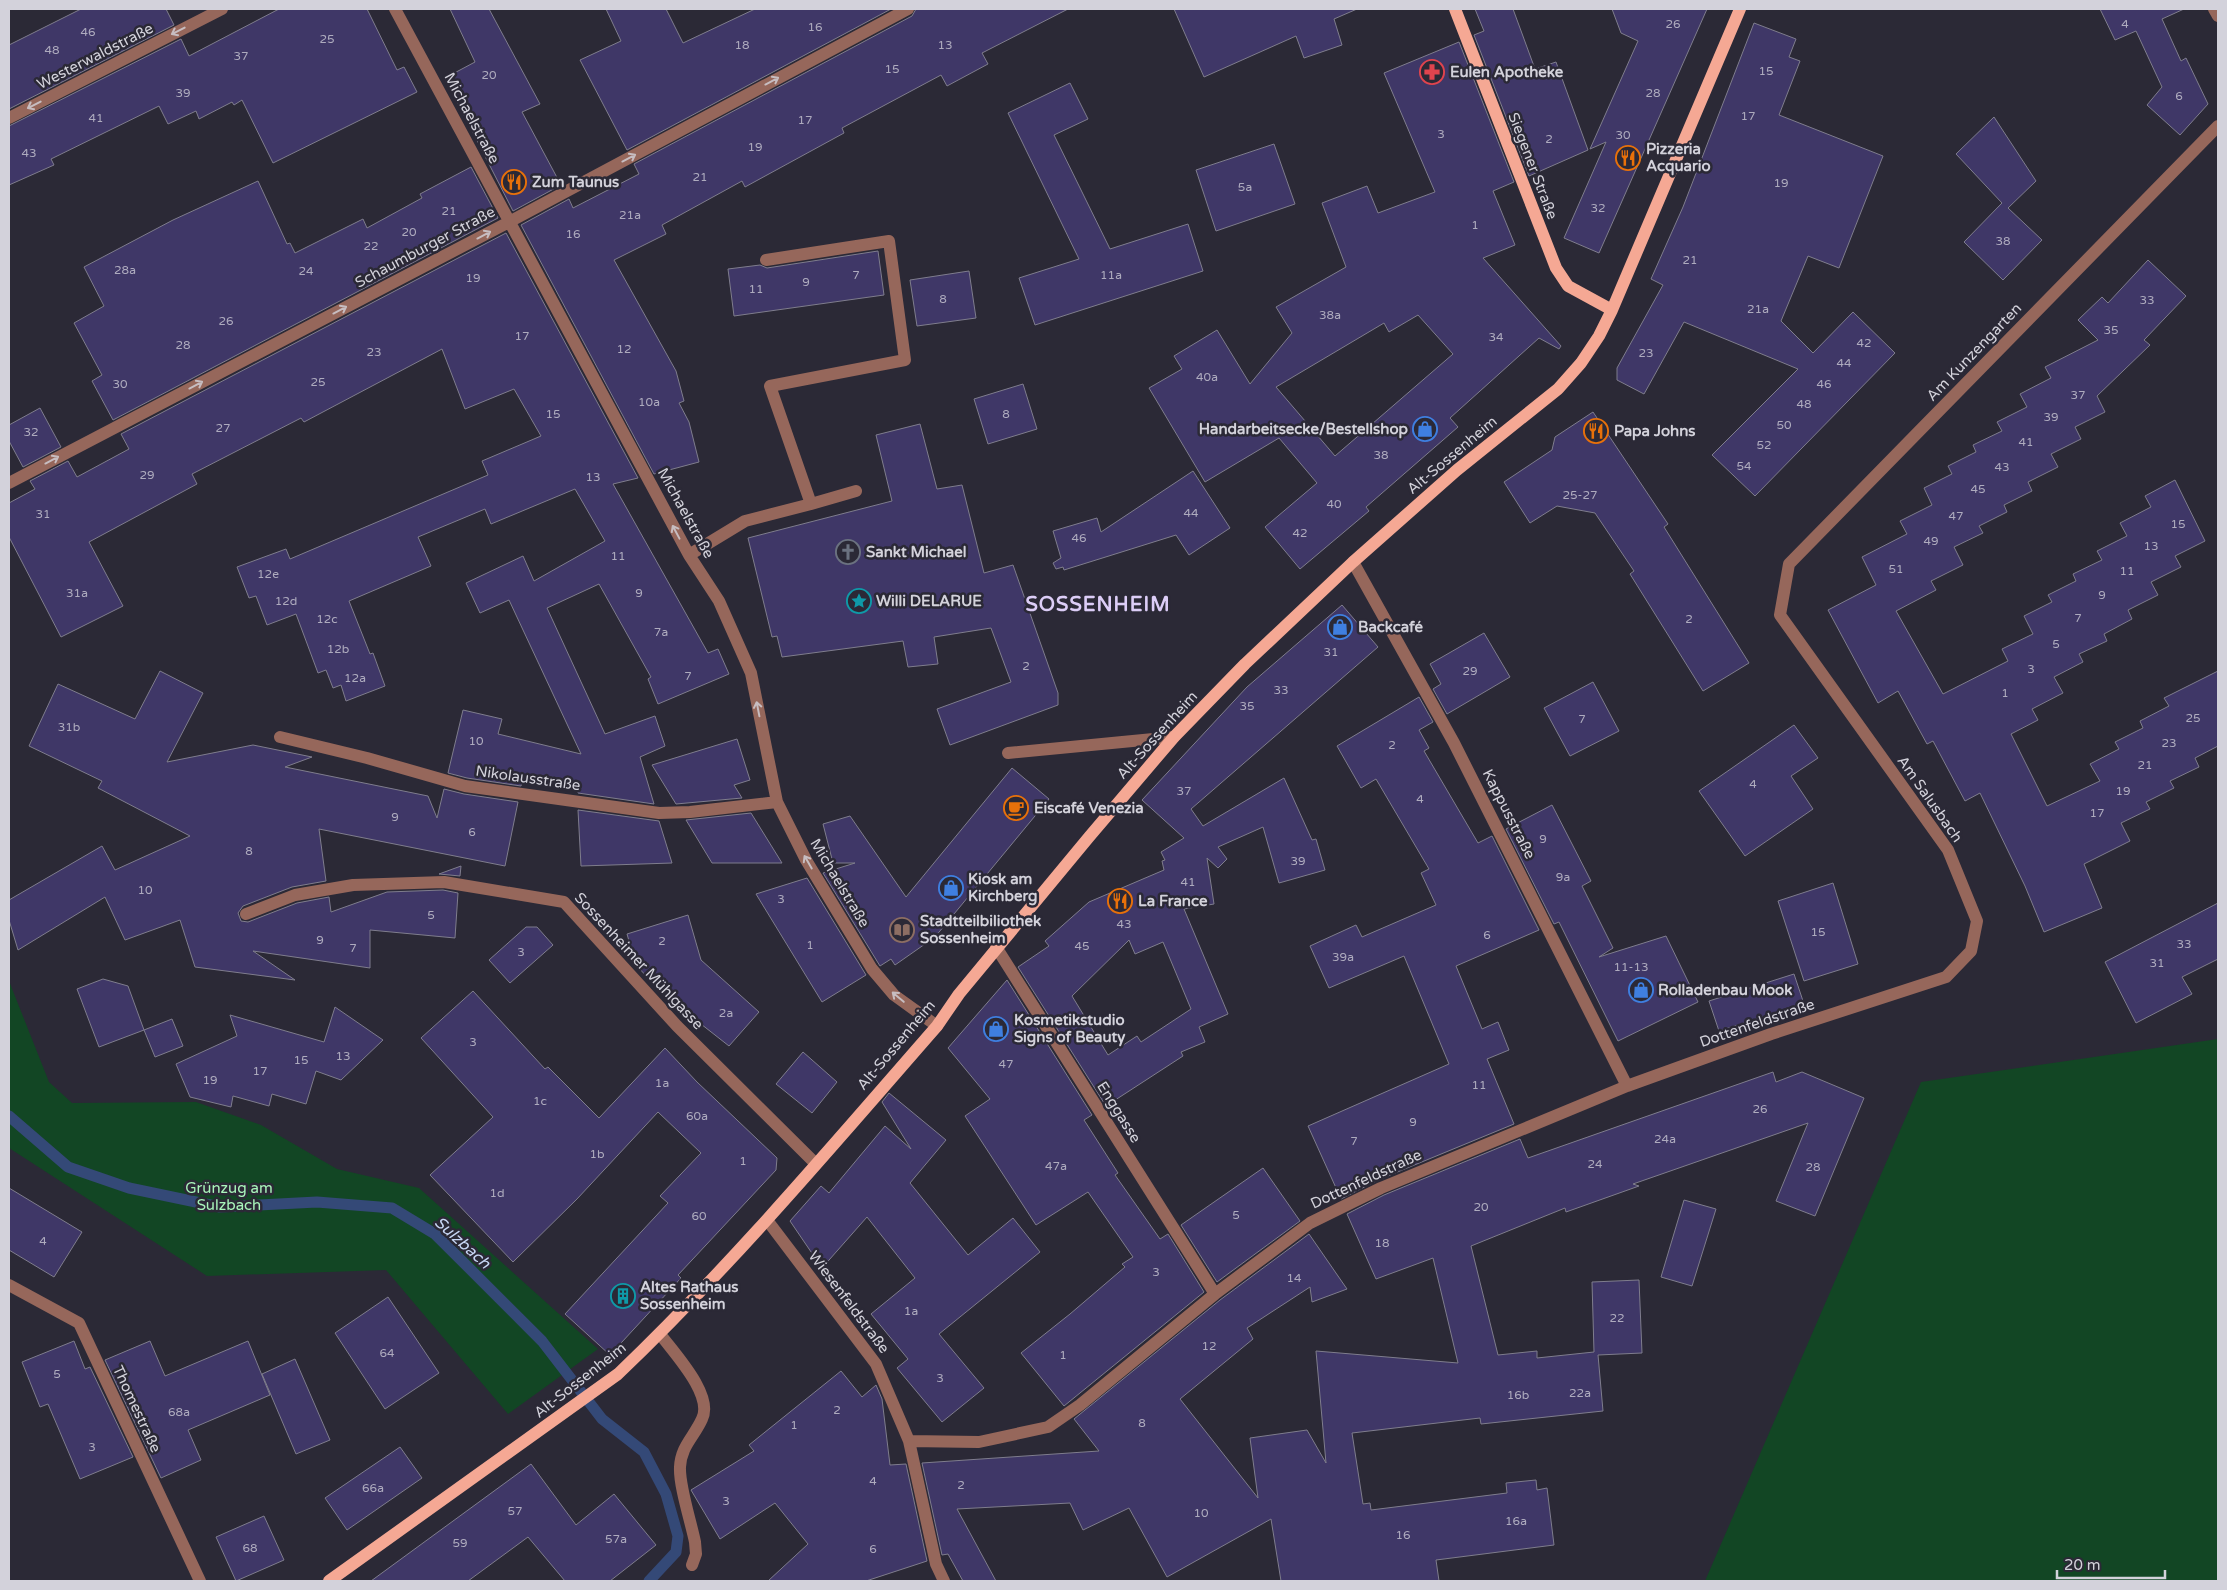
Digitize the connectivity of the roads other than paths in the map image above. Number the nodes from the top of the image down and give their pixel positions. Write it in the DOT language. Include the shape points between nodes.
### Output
graph roads {
  1 [pos="222,9"];
  2 [pos="395,9"];
  3 [pos="908,9"];
  4 [pos="1455,9"];
  5 [pos="1740,9"];
  6 [pos="2214,9"];
  7 [pos="2218,16"];
  8 [pos="9,118"];
  9 [pos="2218,126"];
  10 [pos="509,222"];
  11 [pos="766,260"];
  12 [pos="1612,310"];
  13 [pos="9,483"];
  14 [pos="856,491"];
  15 [pos="811,504"];
  16 [pos="689,555"];
  17 [pos="1353,562"];
  18 [pos="1780,615"];
  19 [pos="280,737"];
  20 [pos="1174,737"];
  21 [pos="1008,753"];
  22 [pos="777,802"];
  23 [pos="246,914"];
  24 [pos="996,947"];
  25 [pos="1878,1000"];
  26 [pos="937,1026"];
  27 [pos="1627,1086"];
  28 [pos="816,1164"];
  29 [pos="767,1220"];
  30 [pos="9,1285"];
  31 [pos="1215,1294"];
  32 [pos="660,1334"];
  33 [pos="909,1441"];
  34 [pos="692,1565"];
  35 [pos="200,1581"];
  36 [pos="329,1581"];
  37 [pos="944,1581"];
  1 -- 8 [label="street, Westerwaldstraße, one-way"];
  2 -- 10 [label="street, Michaelstraße"];
  10 -- 3 [label="street, Schaumburger Straße, one-way"];
  4 -- 12 [label="main road, Siegener Straße" via="1556,268 1568,286"];
  5 -- 12 [label="main road, Alt-Sossenheim"];
  6 -- 7 [label="street"];
  9 -- 18 [label="street, Am Kunzengarten" via="1789,564"];
  13 -- 10 [label="street, Schaumburger Straße, one-way"];
  16 -- 10 [label="street, Michaelstraße, one-way"];
  11 -- 15 [label="street" via="889,241 905,360 770,386"];
  12 -- 17 [label="main road, Alt-Sossenheim" via="1581,363 1558,389 1457,470"];
  14 -- 15 [label="street"];
  15 -- 16 [label="street" via="745,521"];
  22 -- 16 [label="street, Michaelstraße, one-way" via="751,673 719,601"];
  17 -- 20 [label="main road, Alt-Sossenheim" via="1245,664"];
  17 -- 27 [label="street, Kappusstraße" via="1454,743"];
  18 -- 25 [label="street, Am Salusbach" via="1948,850 1977,921 1970,951 1946,977"];
  19 -- 22 [label="street, Nikolausstraße" via="466,786 659,813"];
  20 -- 21 [label="street"];
  20 -- 24 [label="main road, Alt-Sossenheim"];
  26 -- 22 [label="street, Michaelstraße, one-way" via="894,995 872,968 806,860"];
  23 -- 28 [label="street, Sossenheimer Mühlgasse" via="295,894 362,884 444,882 564,902 677,1026"];
  24 -- 26 [label="main road, Alt-Sossenheim"];
  24 -- 31 [label="street, Enggasse"];
  25 -- 27 [label="street, Dottenfeldstraße" via="1770,1034"];
  26 -- 28 [label="main road, Alt-Sossenheim"];
  27 -- 31 [label="street, Dottenfeldstraße" via="1381,1188 1310,1224"];
  28 -- 29 [label="main road, Alt-Sossenheim"];
  29 -- 32 [label="main road, Alt-Sossenheim"];
  29 -- 33 [label="street, Wiesenfeldstraße" via="876,1364"];
  30 -- 35 [label="street, Thomestraße" via="79,1323"];
  31 -- 33 [label="street, Dottenfeldstraße" via="1048,1427 980,1442"];
  32 -- 34 [label="street" via="701,1392 705,1404 702,1418 682,1450 680,1469 695,1542 696,1554"];
  32 -- 36 [label="main road, Alt-Sossenheim" via="618,1374"];
  33 -- 37 [label="street, Wiesenfeldstraße" via="936,1564"];
}
